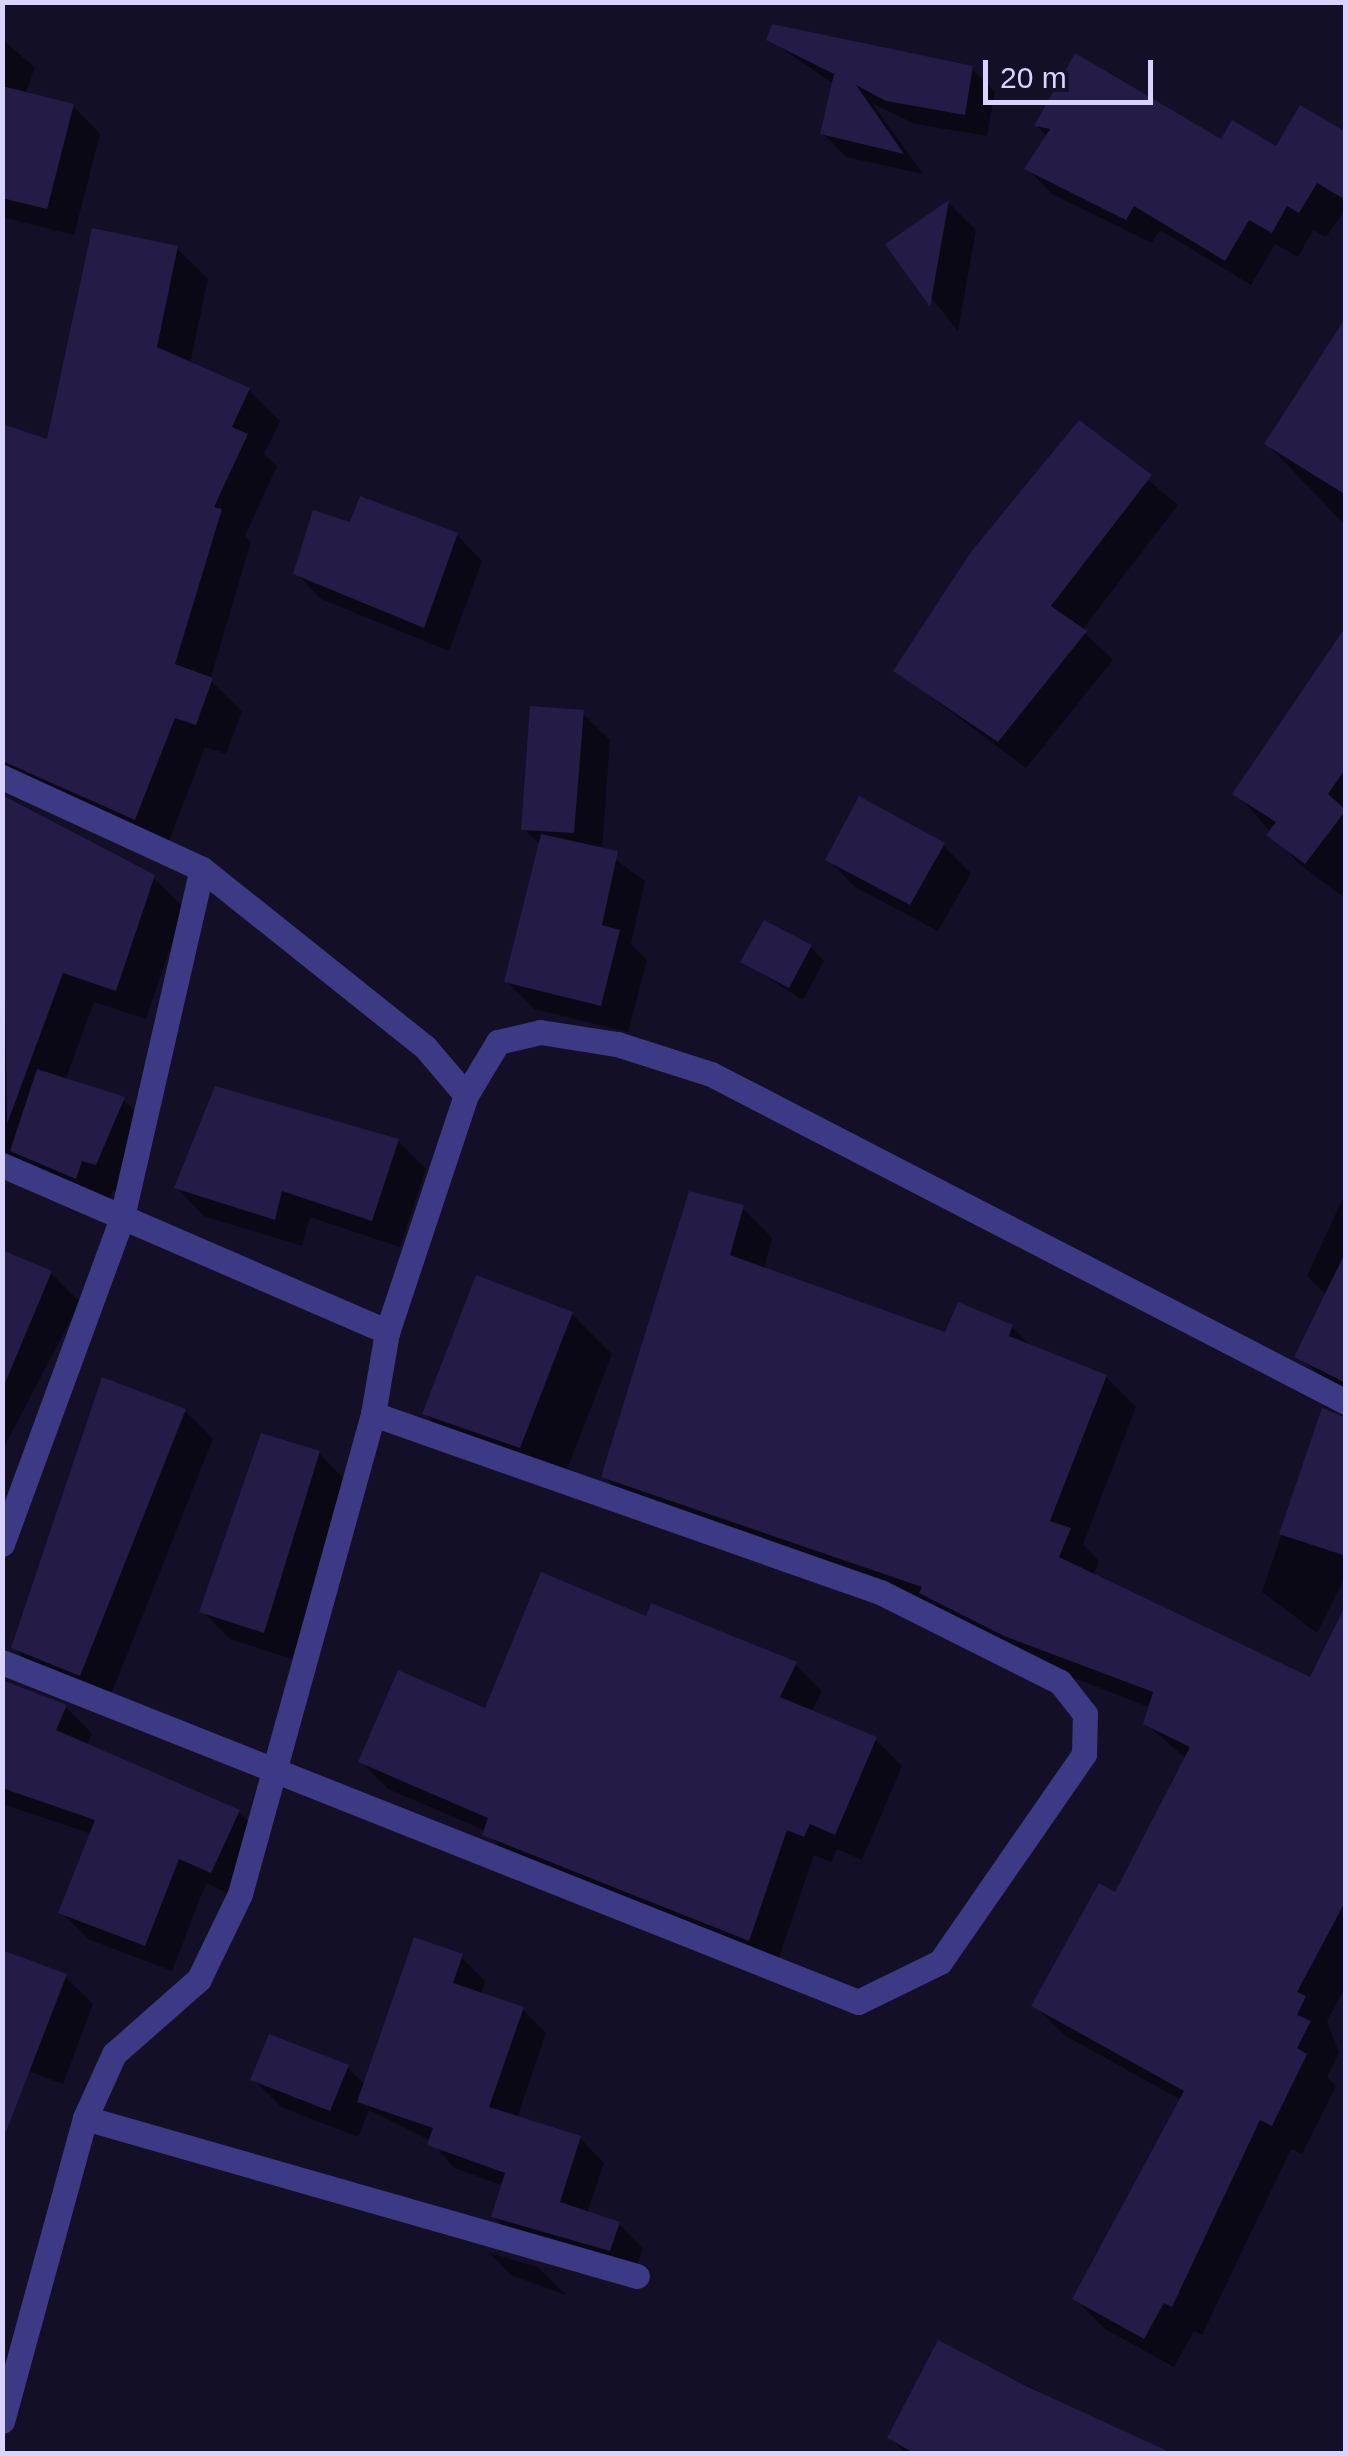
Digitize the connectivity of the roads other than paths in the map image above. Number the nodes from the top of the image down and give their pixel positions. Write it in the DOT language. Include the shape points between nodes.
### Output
graph roads {
  1 [pos="2,777"];
  2 [pos="202,869"];
  3 [pos="466,1095"];
  4 [pos="2,1165"];
  5 [pos="122,1217"];
  6 [pos="387,1332"];
  7 [pos="1346,1402"];
  8 [pos="373,1414"];
  9 [pos="2,1544"];
  10 [pos="2,1662"];
  11 [pos="274,1773"];
  12 [pos="85,2118"];
  13 [pos="637,2276"];
  14 [pos="2,2421"];
  1 -- 2 [label="street"];
  2 -- 3 [label="street" via="378,1006"];
  2 -- 5 [label="street"];
  3 -- 6 [label="street"];
  3 -- 7 [label="street" via="498,1042 540,1032 616,1044 710,1074"];
  4 -- 5 [label="street"];
  5 -- 6 [label="street"];
  5 -- 9 [label="street"];
  6 -- 8 [label="street"];
  8 -- 11 [label="street"];
  8 -- 11 [label="street" via="880,1592 1060,1682 1086,1714 1084,1754 940,1962 858,2002"];
  10 -- 11 [label="street"];
  11 -- 12 [label="street" via="240,1894 199,1979 114,2054"];
  12 -- 13 [label="street"];
  12 -- 14 [label="street"];
}
